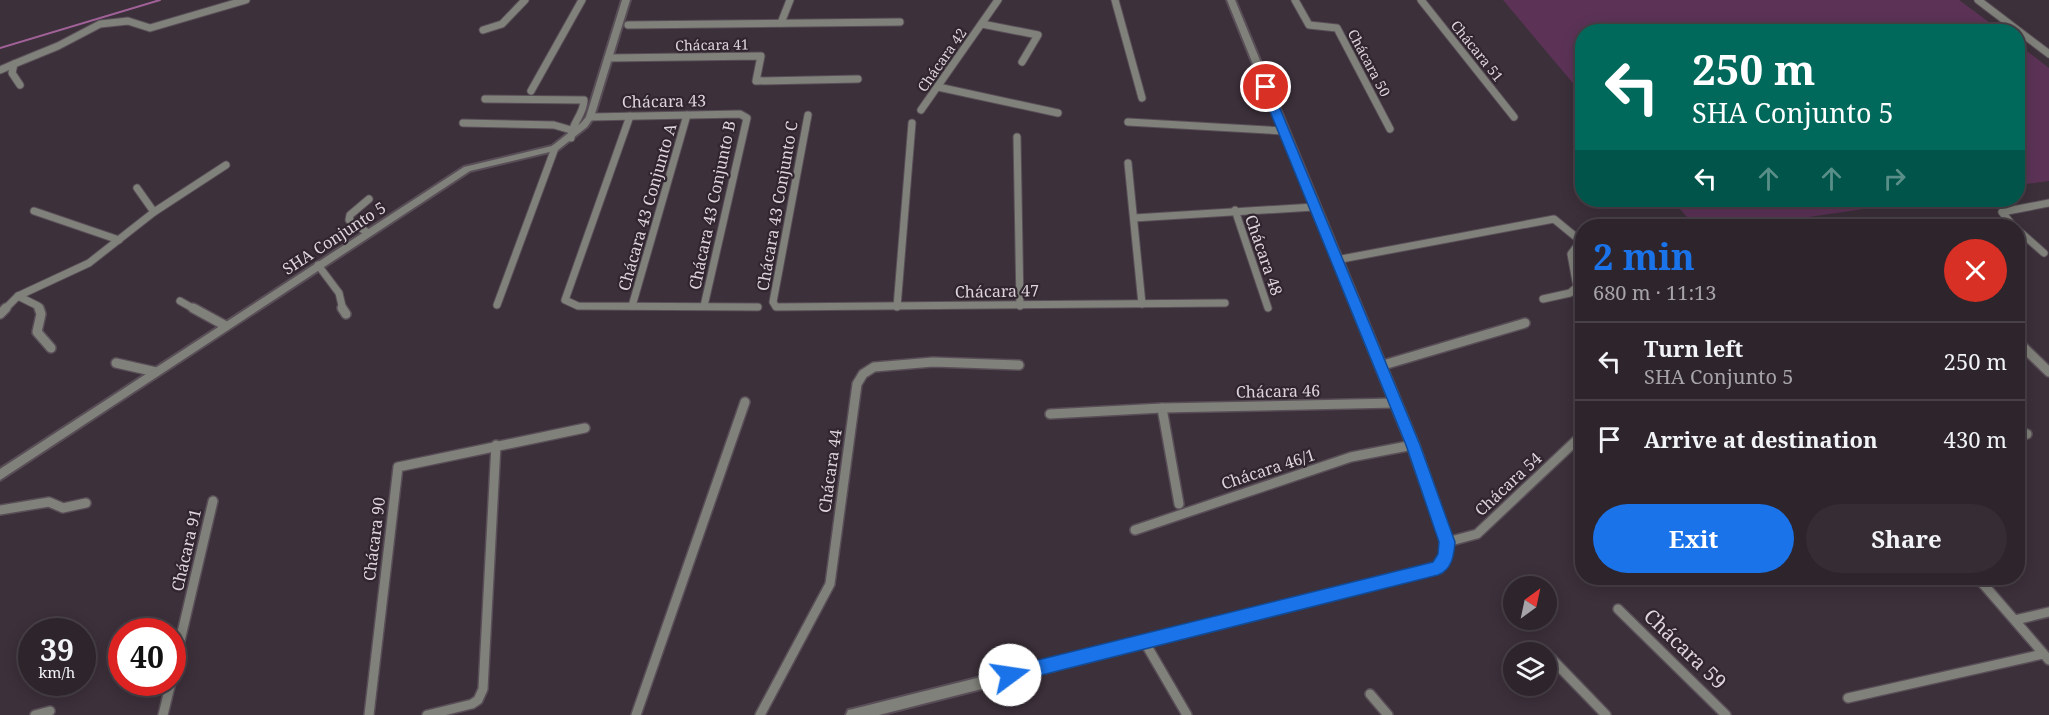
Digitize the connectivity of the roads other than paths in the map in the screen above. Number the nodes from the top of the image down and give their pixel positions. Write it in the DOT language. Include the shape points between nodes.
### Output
graph roads {
  1 [pos="246,0"];
  2 [pos="525,0"];
  3 [pos="582,0"];
  4 [pos="626,0"];
  5 [pos="790,0"];
  6 [pos="999,0"];
  7 [pos="1115,0"];
  8 [pos="1231,0"];
  9 [pos="1295,0"];
  10 [pos="1421,0"];
  11 [pos="1978,0"];
  12 [pos="900,22"];
  13 [pos="782,23"];
  14 [pos="982,24"];
  15 [pos="2010,24"];
  16 [pos="628,25"];
  17 [pos="483,30"];
  18 [pos="2025,36"];
  19 [pos="2049,54"];
  20 [pos="608,58"];
  21 [pos="1022,62"];
  22 [pos="14,64"];
  23 [pos="0,70"];
  24 [pos="858,79"];
  25 [pos="20,85"];
  26 [pos="939,87"];
  27 [pos="531,91"];
  28 [pos="1142,98"];
  29 [pos="485,99"];
  30 [pos="921,110"];
  31 [pos="1058,113"];
  32 [pos="740,114"];
  33 [pos="687,115"];
  34 [pos="808,115"];
  35 [pos="630,116"];
  36 [pos="590,117"];
  37 [pos="1514,117"];
  38 [pos="1128,122"];
  39 [pos="463,123"];
  40 [pos="912,123"];
  41 [pos="1390,129"];
  42 [pos="1283,131"];
  43 [pos="571,134"];
  44 [pos="1017,136"];
  45 [pos="555,148"];
  46 [pos="1128,163"];
  47 [pos="226,165"];
  48 [pos="137,188"];
  49 [pos="369,199"];
  50 [pos="2049,203"];
  51 [pos="1314,207"];
  52 [pos="1235,210"];
  53 [pos="34,211"];
  54 [pos="154,212"];
  55 [pos="1134,218"];
  56 [pos="2008,219"];
  57 [pos="368,232"];
  58 [pos="1575,235"];
  59 [pos="2025,236"];
  60 [pos="119,240"];
  61 [pos="1575,249"];
  62 [pos="2044,254"];
  63 [pos="1336,260"];
  64 [pos="318,265"];
  65 [pos="1575,276"];
  66 [pos="1575,289"];
  67 [pos="18,296"];
  68 [pos="1543,299"];
  69 [pos="180,301"];
  70 [pos="773,302"];
  71 [pos="1225,303"];
  72 [pos="1142,304"];
  73 [pos="497,305"];
  74 [pos="632,306"];
  75 [pos="704,306"];
  76 [pos="1020,306"];
  77 [pos="897,307"];
  78 [pos="758,308"];
  79 [pos="1268,308"];
  80 [pos="346,314"];
  81 [pos="0,315"];
  82 [pos="1525,323"];
  83 [pos="226,326"];
  84 [pos="51,348"];
  85 [pos="2025,349"];
  86 [pos="116,363"];
  87 [pos="1019,365"];
  88 [pos="1380,366"];
  89 [pos="156,372"];
  90 [pos="2049,372"];
  91 [pos="745,402"];
  92 [pos="1395,403"];
  93 [pos="1162,408"];
  94 [pos="1050,414"];
  95 [pos="585,428"];
  96 [pos="1575,442"];
  97 [pos="496,445"];
  98 [pos="1413,445"];
  99 [pos="0,475"];
  100 [pos="213,501"];
  101 [pos="86,503"];
  102 [pos="1179,504"];
  103 [pos="0,510"];
  104 [pos="1135,530"];
  105 [pos="1447,542"];
  106 [pos="1984,585"];
  107 [pos="1618,609"];
  108 [pos="2049,612"];
  109 [pos="185,618"];
  110 [pos="2015,620"];
  111 [pos="1144,641"];
  112 [pos="2046,657"];
  113 [pos="1557,664"];
  114 [pos="1370,694"];
  115 [pos="168,696"];
  116 [pos="1848,698"];
  117 [pos="50,711"];
  118 [pos="35,715"];
  119 [pos="163,715"];
  120 [pos="369,715"];
  121 [pos="428,715"];
  122 [pos="636,715"];
  123 [pos="760,715"];
  124 [pos="853,715"];
  125 [pos="1187,715"];
  126 [pos="1388,715"];
  127 [pos="1606,715"];
  128 [pos="1726,715"];
  1 -- 22 [label="street" via="150,28 128,21 100,24"];
  2 -- 17 [label="street" via="503,24"];
  3 -- 27 [label="street"];
  4 -- 20 [label="street, SHA Conjunto 5"];
  5 -- 13 [label="street"];
  6 -- 14 [label="street, Chácara 42"];
  7 -- 28 [label="street"];
  8 -- 42 [label="street"];
  9 -- 41 [label="street, Chácara 50" via="1309,25 1337,28"];
  10 -- 37 [label="street, Chácara 51"];
  11 -- 15 [label="street"];
  12 -- 13 [label="street"];
  13 -- 16 [label="street"];
  14 -- 21 [label="street, Chácara 42" via="1038,35"];
  14 -- 26 [label="street, Chácara 42"];
  18 -- 19 [label="street"];
  20 -- 24 [label="street, Chácara 41" via="761,56 756,81"];
  20 -- 36 [label="street, SHA Conjunto 5"];
  22 -- 23 [label="street"];
  22 -- 25 [label="street" via="12,73"];
  26 -- 30 [label="street, Chácara 42"];
  26 -- 31 [label="street"];
  29 -- 43 [label="street" via="584,100 584,110"];
  32 -- 33 [label="street, Chácara 43"];
  32 -- 75 [label="street, Chácara 43 Conjunto B" via="747,118"];
  33 -- 35 [label="street, Chácara 43"];
  33 -- 74 [label="street, Chácara 43 Conjunto A"];
  34 -- 70 [label="street, Chácara 43 Conjunto C"];
  35 -- 36 [label="street, Chácara 43"];
  35 -- 74 [label="street" via="566,300 578,306"];
  36 -- 43 [label="street, SHA Conjunto 5"];
  38 -- 42 [label="street"];
  39 -- 43 [label="street" via="554,125"];
  40 -- 77 [label="street"];
  42 -- 51 [label="street"];
  43 -- 45 [label="street, SHA Conjunto 5"];
  44 -- 76 [label="street"];
  45 -- 57 [label="street, SHA Conjunto 5" via="467,170"];
  45 -- 73 [label="street"];
  46 -- 55 [label="street"];
  47 -- 54 [label="street"];
  48 -- 54 [label="street"];
  49 -- 57 [label="street" via="349,220"];
  50 -- 56 [label="street" via="2002,212"];
  51 -- 52 [label="street"];
  51 -- 63 [label="street"];
  52 -- 55 [label="street"];
  52 -- 79 [label="street, Chácara 48"];
  53 -- 60 [label="street"];
  54 -- 60 [label="street"];
  55 -- 72 [label="street"];
  57 -- 64 [label="street, SHA Conjunto 5"];
  58 -- 63 [label="street" via="1554,219"];
  59 -- 62 [label="street"];
  60 -- 67 [label="street" via="89,263"];
  61 -- 65 [label="street" via="1571,254"];
  63 -- 88 [label="street"];
  64 -- 80 [label="street" via="339,292"];
  64 -- 83 [label="street, SHA Conjunto 5"];
  66 -- 68 [label="street"];
  67 -- 81 [label="street"];
  67 -- 84 [label="street" via="38,306 41,314 37,332"];
  69 -- 83 [label="street"];
  70 -- 77 [label="street, Chácara 47" via="779,308"];
  71 -- 72 [label="street, Chácara 47"];
  72 -- 76 [label="street, Chácara 47"];
  74 -- 75 [label="street"];
  75 -- 78 [label="street"];
  76 -- 77 [label="street, Chácara 47"];
  82 -- 88 [label="street"];
  83 -- 89 [label="street, SHA Conjunto 5"];
  85 -- 90 [label="street"];
  86 -- 89 [label="street"];
  87 -- 123 [label="street, Chácara 44" via="933,363 874,367 863,374 857,384 830,584"];
  88 -- 92 [label="street"];
  89 -- 99 [label="street, SHA Conjunto 5"];
  91 -- 122 [label="street"];
  92 -- 93 [label="street, Chácara 46"];
  92 -- 98 [label="street"];
  93 -- 94 [label="street, Chácara 46"];
  93 -- 102 [label="street"];
  95 -- 97 [label="street, Chácara 90"];
  96 -- 105 [label="street, Chácara 54" via="1477,534"];
  97 -- 120 [label="street, Chácara 90" via="398,467"];
  97 -- 121 [label="street" via="482,694 472,704"];
  98 -- 104 [label="street, Chácara 46/1" via="1351,457"];
  98 -- 105 [label="street"];
  100 -- 109 [label="street, Chácara 91"];
  101 -- 103 [label="street" via="63,508 49,502"];
  105 -- 111 [label="street" via="1446,556 1438,568"];
  106 -- 110 [label="street"];
  107 -- 128 [label="street, Chácara 59"];
  108 -- 110 [label="street"];
  110 -- 112 [label="street"];
  111 -- 124 [label="street"];
  111 -- 125 [label="street"];
  112 -- 116 [label="street"];
  113 -- 127 [label="street"];
  114 -- 126 [label="street"];
  115 -- 119 [label="street"];
  117 -- 118 [label="street"];
}
